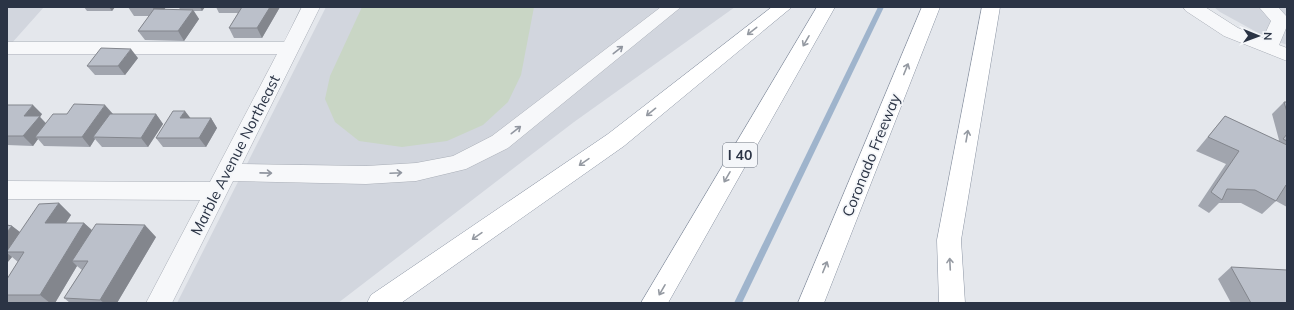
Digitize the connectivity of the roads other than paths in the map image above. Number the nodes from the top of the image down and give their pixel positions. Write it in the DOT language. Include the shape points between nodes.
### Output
graph roads {
  1 [pos="311,7"];
  2 [pos="672,7"];
  3 [pos="783,7"];
  4 [pos="826,7"];
  5 [pos="931,7"];
  6 [pos="991,7"];
  7 [pos="1192,7"];
  8 [pos="1268,7"];
  9 [pos="7,48"];
  10 [pos="290,48"];
  11 [pos="1269,48"];
  12 [pos="1287,55"];
  13 [pos="222,182"];
  14 [pos="7,190"];
  15 [pos="159,303"];
  16 [pos="380,303"];
  17 [pos="654,303"];
  18 [pos="810,303"];
  19 [pos="952,303"];
  1 -- 10 [label="street, Marble Avenue Northeast"];
  13 -- 2 [label="street, one-way" via="416,172 458,162 500,142"];
  3 -- 16 [label="highway, one-way" via="616,140"];
  4 -- 17 [label="highway, I 40, one-way"];
  18 -- 5 [label="highway, Coronado Freeway, one-way"];
  19 -- 6 [label="highway, one-way" via="949,240"];
  7 -- 11 [label="street" via="1231,32"];
  8 -- 11 [label="street" via="1280,20"];
  9 -- 10 [label="street"];
  10 -- 13 [label="street, Marble Avenue Northeast"];
  11 -- 12 [label="street"];
  13 -- 14 [label="street"];
  13 -- 15 [label="street, Marble Avenue Northeast"];
}
